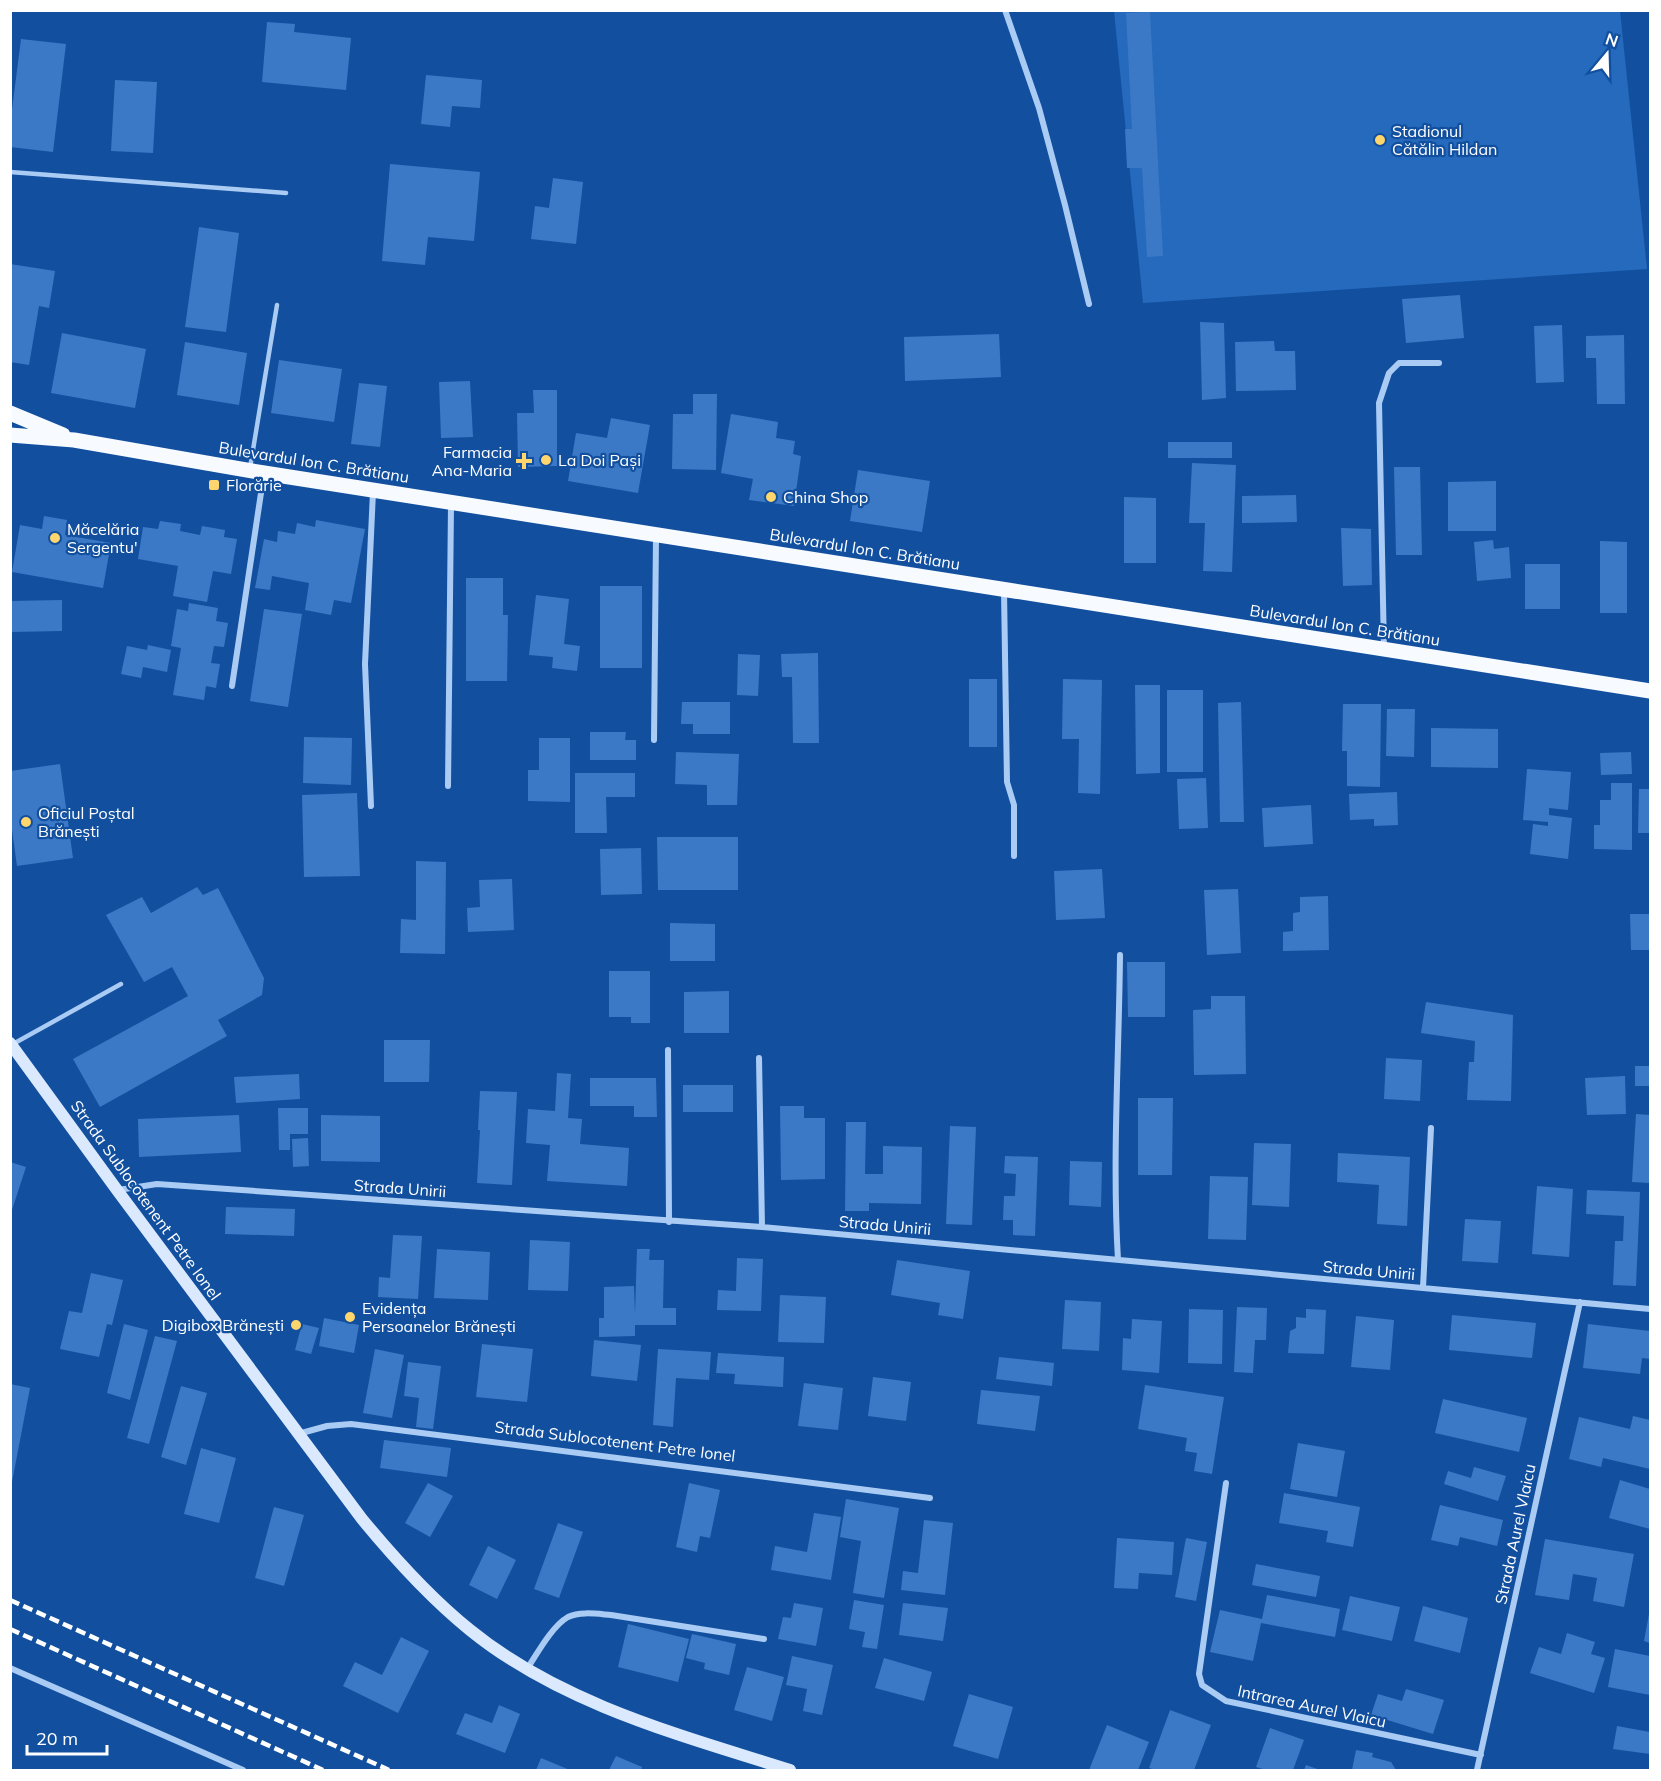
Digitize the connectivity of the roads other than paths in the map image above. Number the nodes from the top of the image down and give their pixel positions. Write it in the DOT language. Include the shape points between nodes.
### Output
graph roads {
  1 [pos="1005,10"];
  2 [pos="10,172"];
  3 [pos="286,194"];
  4 [pos="1089,304"];
  5 [pos="277,305"];
  6 [pos="1439,363"];
  7 [pos="10,412"];
  8 [pos="10,435"];
  9 [pos="74,440"];
  10 [pos="257,472"];
  11 [pos="373,490"];
  12 [pos="451,503"];
  13 [pos="656,535"];
  14 [pos="1004,589"];
  15 [pos="1384,650"];
  16 [pos="232,686"];
  17 [pos="1650,691"];
  18 [pos="654,740"];
  19 [pos="448,786"];
  20 [pos="371,806"];
  21 [pos="1014,856"];
  22 [pos="1120,955"];
  23 [pos="121,984"];
  24 [pos="11,1044"];
  25 [pos="668,1050"];
  26 [pos="759,1058"];
  27 [pos="1431,1128"];
  28 [pos="117,1190"];
  29 [pos="669,1222"];
  30 [pos="762,1227"];
  31 [pos="1118,1260"];
  32 [pos="1423,1288"];
  33 [pos="1580,1302"];
  34 [pos="1650,1309"];
  35 [pos="298,1434"];
  36 [pos="1226,1483"];
  37 [pos="930,1498"];
  38 [pos="764,1639"];
  39 [pos="10,1668"];
  40 [pos="527,1669"];
  41 [pos="1481,1755"];
  42 [pos="243,1770"];
  43 [pos="790,1770"];
  44 [pos="1477,1770"];
  1 -- 4 [label="street" via="1040,108"];
  2 -- 3 [label="lane"];
  5 -- 10 [label="lane"];
  6 -- 15 [label="street" via="1399,363 1389,373 1380,404"];
  7 -- 9 [label="main road, Bulevardul Ion C. Brătianu"];
  8 -- 9 [label="main road, Bulevardul Ion C. Brătianu"];
  9 -- 10 [label="main road, Bulevardul Ion C. Brătianu"];
  10 -- 11 [label="main road, Bulevardul Ion C. Brătianu"];
  10 -- 16 [label="street"];
  11 -- 12 [label="main road, Bulevardul Ion C. Brătianu"];
  11 -- 20 [label="street" via="365,664"];
  12 -- 13 [label="main road, Bulevardul Ion C. Brătianu"];
  12 -- 19 [label="street"];
  13 -- 14 [label="main road, Bulevardul Ion C. Brătianu"];
  13 -- 18 [label="street"];
  14 -- 15 [label="main road, Bulevardul Ion C. Brătianu"];
  14 -- 21 [label="street" via="1007,782 1014,805"];
  15 -- 17 [label="main road, Bulevardul Ion C. Brătianu"];
  22 -- 31 [label="street" via="1115,1113"];
  23 -- 24 [label="lane"];
  24 -- 28 [label="main road, Strada Sublocotenent Petre Ionel"];
  25 -- 29 [label="street"];
  26 -- 30 [label="street"];
  27 -- 32 [label="street"];
  28 -- 29 [label="street, Strada Unirii" via="157,1184"];
  28 -- 35 [label="main road, Strada Sublocotenent Petre Ionel"];
  29 -- 30 [label="street, Strada Unirii"];
  30 -- 31 [label="street, Strada Unirii"];
  31 -- 32 [label="street, Strada Unirii"];
  32 -- 33 [label="street, Strada Unirii"];
  33 -- 34 [label="street, Strada Unirii"];
  33 -- 41 [label="street, Strada Aurel Vlaicu"];
  35 -- 37 [label="street, Strada Sublocotenent Petre Ionel" via="327,1425 351,1424"];
  35 -- 40 [label="main road, Strada Sublocotenent Petre Ionel" via="393,1557 431,1597 471,1631"];
  36 -- 41 [label="street, Intrarea Aurel Vlaicu" via="1199,1674 1202,1685 1226,1701"];
  38 -- 40 [label="street" via="589,1614 569,1617 551,1633"];
  39 -- 42 [label="street"];
  40 -- 43 [label="main road, Strada Sublocotenent Petre Ionel" via="633,1718"];
  41 -- 44 [label="street, Strada Aurel Vlaicu"];
}
